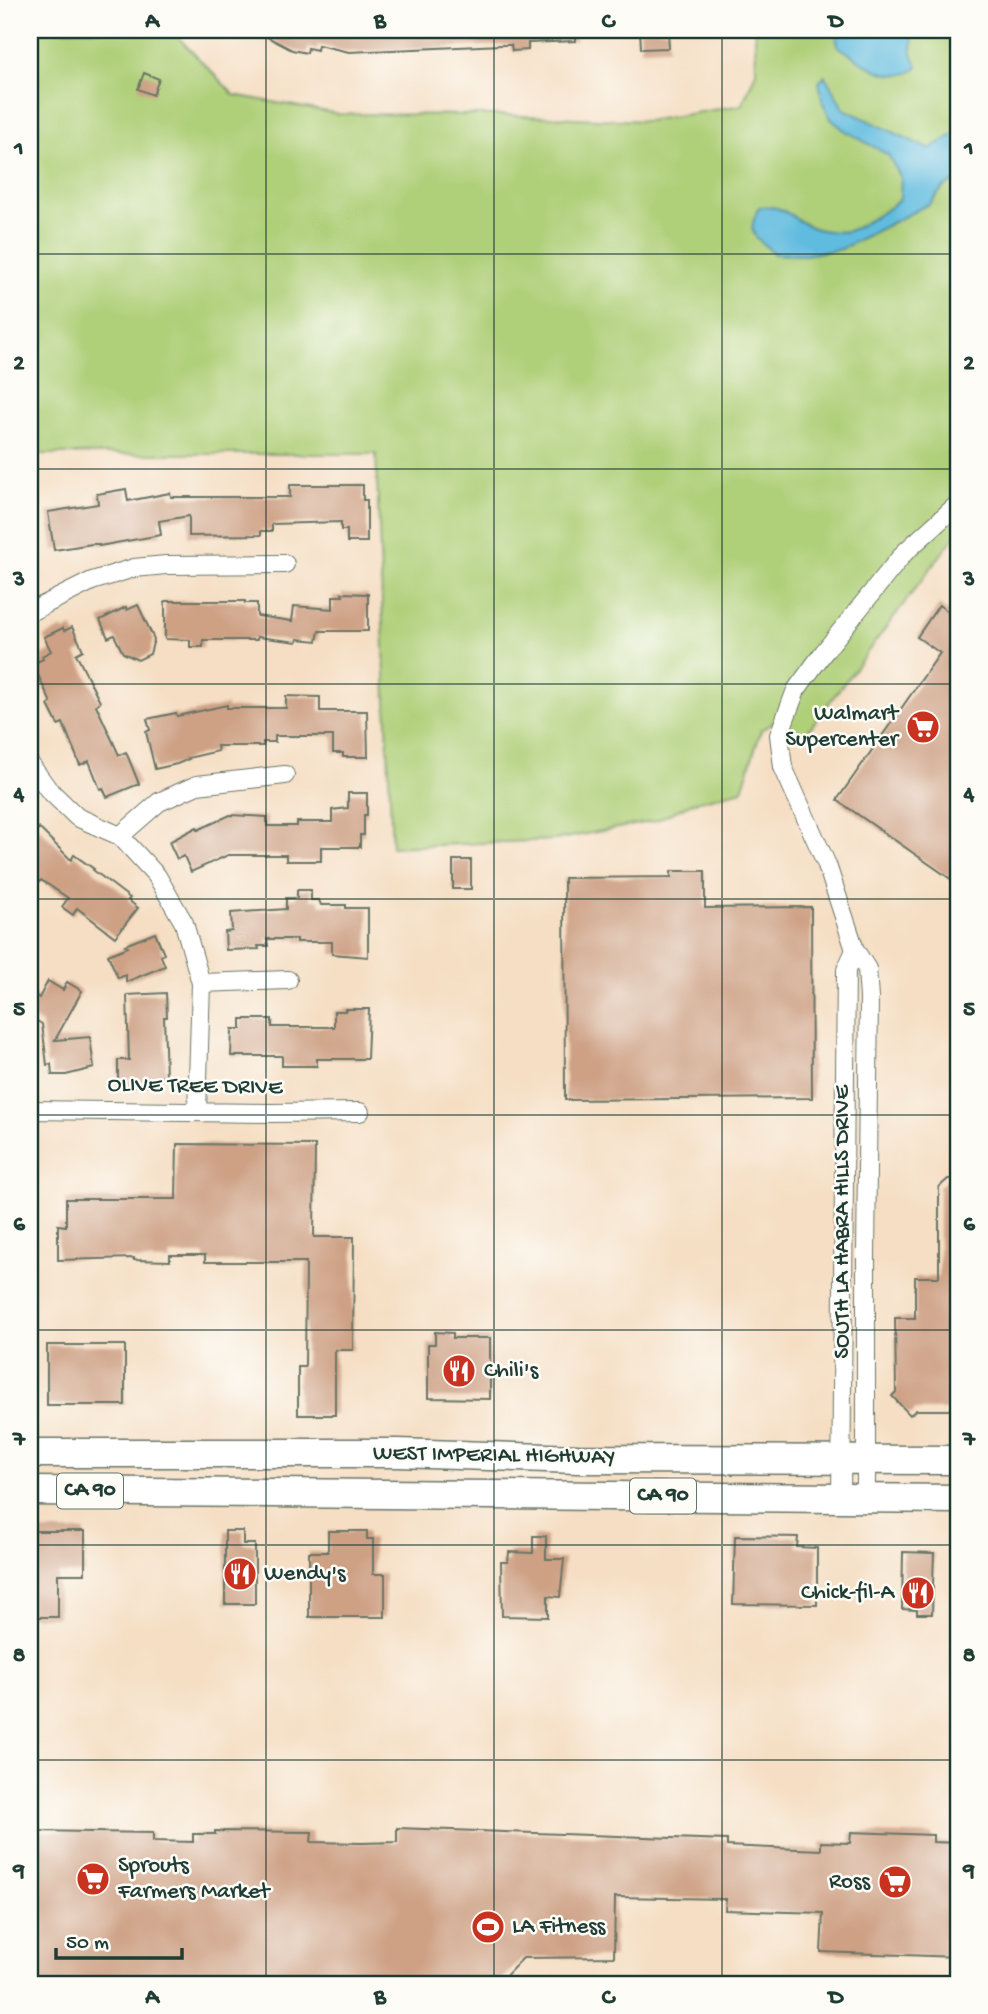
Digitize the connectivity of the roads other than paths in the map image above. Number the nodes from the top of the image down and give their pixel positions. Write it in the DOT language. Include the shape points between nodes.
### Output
graph roads {
  1 [pos="958,504"];
  2 [pos="285,564"];
  3 [pos="30,612"];
  4 [pos="30,764"];
  5 [pos="285,775"];
  6 [pos="120,836"];
  7 [pos="855,950"];
  8 [pos="288,980"];
  9 [pos="201,983"];
  10 [pos="30,1110"];
  11 [pos="197,1112"];
  12 [pos="360,1112"];
  13 [pos="30,1453"];
  14 [pos="398,1453"];
  15 [pos="854,1459"];
  16 [pos="958,1460"];
  17 [pos="30,1491"];
  18 [pos="266,1492"];
  19 [pos="854,1497"];
  20 [pos="958,1499"];
  1 -- 7 [label="street, SOUTH LA HABRA HILLS DRIVE" via="904,553 824,652 796,690 779,735 783,767 827,865"];
  2 -- 3 [label="street" via="134,568 92,581"];
  4 -- 6 [label="street" via="77,817"];
  5 -- 6 [label="street" via="197,785 159,803"];
  6 -- 9 [label="street" via="157,876 184,923"];
  7 -- 15 [label="street, SOUTH LA HABRA HILLS DRIVE" via="846,970"];
  7 -- 15 [label="street, SOUTH LA HABRA HILLS DRIVE" via="867,969 869,998 866,1254"];
  8 -- 9 [label="street"];
  9 -- 11 [label="street"];
  10 -- 11 [label="street, OLIVE TREE DRIVE"];
  11 -- 12 [label="street, OLIVE TREE DRIVE"];
  13 -- 14 [label="main road, WEST IMPERIAL HIGHWAY / CA 90"];
  14 -- 15 [label="main road, WEST IMPERIAL HIGHWAY / CA 90" via="578,1459"];
  14 -- 18 [label="main road" via="389,1473 380,1478 279,1478"];
  15 -- 16 [label="main road, WEST IMPERIAL HIGHWAY / CA 90"];
  15 -- 19 [label="street, SOUTH LA HABRA HILLS DRIVE"];
  15 -- 19 [label="street, SOUTH LA HABRA HILLS DRIVE"];
  17 -- 18 [label="main road, WEST IMPERIAL HIGHWAY / CA 90"];
  18 -- 19 [label="main road, WEST IMPERIAL HIGHWAY / CA 90"];
  19 -- 20 [label="main road, WEST IMPERIAL HIGHWAY / CA 90"];
}
